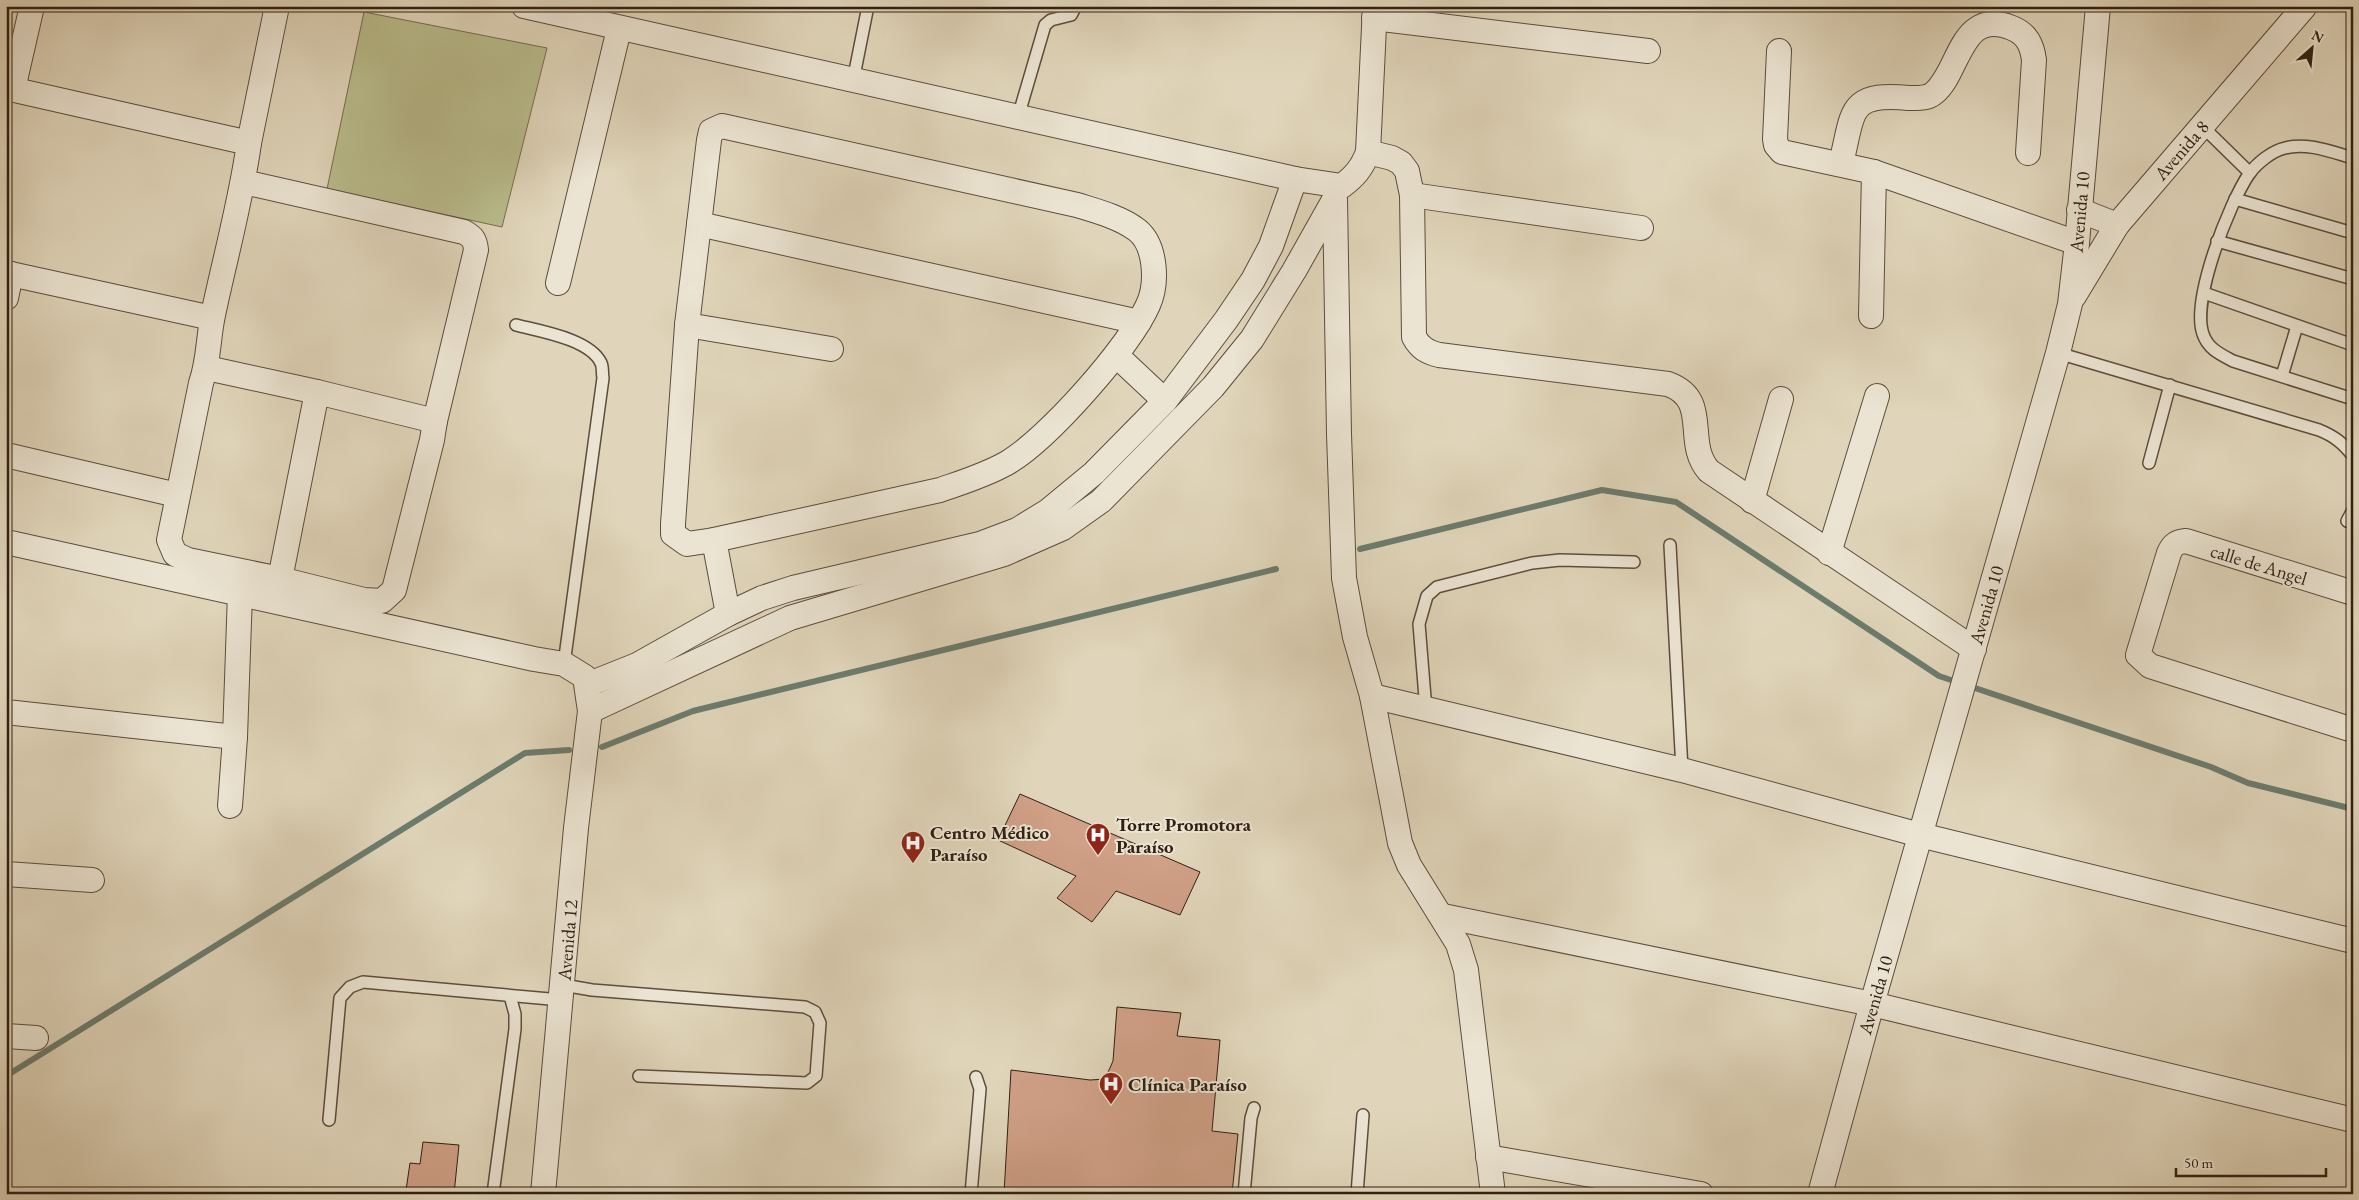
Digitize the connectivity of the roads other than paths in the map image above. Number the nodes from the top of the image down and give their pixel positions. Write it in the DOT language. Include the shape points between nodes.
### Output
graph roads {
  1 [pos="32,6"];
  2 [pos="277,6"];
  3 [pos="524,6"];
  4 [pos="868,6"];
  5 [pos="1076,6"];
  6 [pos="2098,6"];
  7 [pos="2305,6"];
  8 [pos="1374,12"];
  9 [pos="619,29"];
  10 [pos="1779,50"];
  11 [pos="1648,51"];
  12 [pos="853,81"];
  13 [pos="10,88"];
  14 [pos="1018,116"];
  15 [pos="2202,126"];
  16 [pos="249,143"];
  17 [pos="1368,152"];
  18 [pos="2028,153"];
  19 [pos="2353,158"];
  20 [pos="1841,163"];
  21 [pos="1874,172"];
  22 [pos="2250,173"];
  23 [pos="1295,179"];
  24 [pos="244,182"];
  25 [pos="1338,192"];
  26 [pos="1412,195"];
  27 [pos="2235,199"];
  28 [pos="2079,210"];
  29 [pos="699,224"];
  30 [pos="2117,225"];
  31 [pos="1641,228"];
  32 [pos="2353,233"];
  33 [pos="2217,241"];
  34 [pos="2077,243"];
  35 [pos="9,273"];
  36 [pos="2353,279"];
  37 [pos="558,283"];
  38 [pos="2204,293"];
  39 [pos="6,298"];
  40 [pos="2070,304"];
  41 [pos="1871,316"];
  42 [pos="212,318"];
  43 [pos="1139,322"];
  44 [pos="516,325"];
  45 [pos="688,325"];
  46 [pos="2297,326"];
  47 [pos="2353,345"];
  48 [pos="831,349"];
  49 [pos="2058,353"];
  50 [pos="1116,355"];
  51 [pos="207,368"];
  52 [pos="2282,376"];
  53 [pos="2170,385"];
  54 [pos="317,392"];
  55 [pos="1877,396"];
  56 [pos="1781,399"];
  57 [pos="2353,399"];
  58 [pos="1165,401"];
  59 [pos="435,421"];
  60 [pos="6,455"];
  61 [pos="2353,456"];
  62 [pos="2149,463"];
  63 [pos="177,495"];
  64 [pos="1752,501"];
  65 [pos="2353,510"];
  66 [pos="2347,521"];
  67 [pos="714,540"];
  68 [pos="6,542"];
  69 [pos="1670,545"];
  70 [pos="1829,553"];
  71 [pos="1634,562"];
  72 [pos="280,579"];
  73 [pos="240,593"];
  74 [pos="2353,593"];
  75 [pos="728,614"];
  76 [pos="1974,648"];
  77 [pos="564,664"];
  78 [pos="587,686"];
  79 [pos="1372,696"];
  80 [pos="1426,710"];
  81 [pos="6,712"];
  82 [pos="590,712"];
  83 [pos="2353,730"];
  84 [pos="235,737"];
  85 [pos="1682,770"];
  86 [pos="230,806"];
  87 [pos="1920,835"];
  88 [pos="6,874"];
  89 [pos="92,880"];
  90 [pos="1443,916"];
  91 [pos="2353,941"];
  92 [pos="562,993"];
  93 [pos="510,996"];
  94 [pos="1872,1004"];
  95 [pos="6,1036"];
  96 [pos="36,1038"];
  97 [pos="639,1076"];
  98 [pos="976,1077"];
  99 [pos="1254,1108"];
  100 [pos="1363,1115"];
  101 [pos="329,1120"];
  102 [pos="2353,1120"];
  103 [pos="1488,1157"];
  104 [pos="493,1194"];
  105 [pos="543,1194"];
  106 [pos="971,1194"];
  107 [pos="1244,1194"];
  108 [pos="1357,1194"];
  109 [pos="1493,1194"];
  110 [pos="1701,1194"];
  111 [pos="1820,1194"];
  1 -- 13 [label="street"];
  2 -- 16 [label="street"];
  3 -- 9 [label="street"];
  4 -- 12 [label="lane"];
  5 -- 14 [label="lane" via="1071,15 1050,20 1045,26"];
  6 -- 28 [label="street, Avenida 10"];
  7 -- 15 [label="street, Avenida 8"];
  8 -- 11 [label="street"];
  8 -- 17 [label="street"];
  9 -- 12 [label="street"];
  9 -- 37 [label="street"];
  10 -- 20 [label="street" via="1775,139 1778,149"];
  12 -- 14 [label="street"];
  13 -- 16 [label="street"];
  14 -- 23 [label="street"];
  15 -- 22 [label="lane"];
  15 -- 30 [label="street, Avenida 8"];
  16 -- 24 [label="street"];
  17 -- 25 [label="street" via="1355,176"];
  17 -- 26 [label="street" via="1401,163 1407,172"];
  18 -- 20 [label="street" via="2033,50 2020,32 1991,24 1975,30 1966,40 1934,94 1922,99 1885,95 1863,101 1853,117"];
  19 -- 22 [label="lane" via="2310,148 2285,148 2273,153"];
  20 -- 21 [label="street"];
  21 -- 34 [label="street"];
  21 -- 41 [label="street"];
  22 -- 27 [label="lane"];
  23 -- 25 [label="street"];
  23 -- 58 [label="street" via="1271,246 1253,280"];
  24 -- 42 [label="street"];
  24 -- 59 [label="street" via="472,236 476,250"];
  25 -- 79 [label="street" via="1339,434 1344,578 1355,638"];
  25 -- 82 [label="street" via="1252,339 1213,388 1101,501 1063,528 1004,554 790,618"];
  26 -- 31 [label="street"];
  26 -- 64 [label="street" via="1414,337 1418,346 1439,355 1668,384 1678,388 1693,403 1698,455 1702,463"];
  27 -- 32 [label="lane"];
  27 -- 33 [label="lane"];
  28 -- 30 [label="street"];
  28 -- 34 [label="street, Avenida 10"];
  29 -- 43 [label="street"];
  29 -- 43 [label="street" via="709,140 712,131 722,126 1077,205 1114,217 1137,230 1149,246 1154,284"];
  29 -- 45 [label="street"];
  30 -- 40 [label="street, Avenida 8"];
  33 -- 36 [label="lane"];
  33 -- 38 [label="lane"];
  34 -- 40 [label="street, Avenida 10"];
  35 -- 39 [label="street"];
  35 -- 42 [label="street"];
  38 -- 46 [label="lane"];
  38 -- 52 [label="lane" via="2200,316 2202,332 2215,352"];
  40 -- 49 [label="street, Avenida 10"];
  42 -- 51 [label="street"];
  43 -- 50 [label="street"];
  44 -- 77 [label="lane" via="578,343 601,363 603,378"];
  45 -- 48 [label="street"];
  45 -- 67 [label="street" via="673,534 687,544"];
  46 -- 47 [label="lane"];
  46 -- 52 [label="lane"];
  49 -- 53 [label="lane"];
  49 -- 76 [label="street, Avenida 10"];
  50 -- 58 [label="street"];
  50 -- 67 [label="street" via="1035,442 1008,462 974,478 940,490"];
  51 -- 54 [label="street"];
  51 -- 63 [label="street"];
  52 -- 57 [label="lane"];
  53 -- 61 [label="lane" via="2332,435"];
  53 -- 62 [label="lane"];
  54 -- 59 [label="street"];
  54 -- 72 [label="street"];
  55 -- 70 [label="street"];
  56 -- 64 [label="street"];
  58 -- 75 [label="street" via="1094,473 1017,530 980,544 792,588"];
  59 -- 72 [label="street" via="394,590 382,602"];
  60 -- 63 [label="street"];
  63 -- 72 [label="street" via="168,540 175,554 188,560"];
  64 -- 70 [label="street"];
  65 -- 66 [label="lane"];
  67 -- 75 [label="street"];
  68 -- 73 [label="street"];
  69 -- 85 [label="lane"];
  70 -- 76 [label="street"];
  71 -- 80 [label="lane" via="1560,560 1532,563 1437,587 1428,596 1419,624"];
  73 -- 77 [label="street"];
  73 -- 84 [label="street"];
  74 -- 83 [label="street, calle de Angel" via="2186,541 2173,546 2169,552 2138,655 2150,666"];
  75 -- 78 [label="street" via="637,666"];
  76 -- 87 [label="street, Avenida 10"];
  77 -- 78 [label="street" via="585,677"];
  78 -- 82 [label="street, Avenida 12"];
  79 -- 80 [label="street"];
  79 -- 90 [label="street" via="1400,843 1417,878"];
  80 -- 85 [label="street"];
  81 -- 84 [label="street"];
  82 -- 92 [label="street, Avenida 12"];
  84 -- 86 [label="street"];
  85 -- 87 [label="street"];
  87 -- 91 [label="street"];
  87 -- 94 [label="street, Avenida 10"];
  88 -- 89 [label="street"];
  90 -- 94 [label="street"];
  90 -- 103 [label="street" via="1458,944 1466,970"];
  92 -- 93 [label="lane"];
  92 -- 97 [label="lane" via="592,990 805,1007 815,1012 820,1023 816,1076 807,1083"];
  92 -- 105 [label="street, Avenida 12"];
  93 -- 101 [label="lane" via="363,982 350,986 340,998"];
  93 -- 104 [label="lane" via="515,1029"];
  94 -- 102 [label="street"];
  94 -- 111 [label="street, Avenida 10"];
  95 -- 96 [label="street"];
  98 -- 106 [label="lane" via="980,1089"];
  99 -- 107 [label="lane"];
  100 -- 108 [label="lane"];
  103 -- 109 [label="street"];
  103 -- 110 [label="street"];
}
